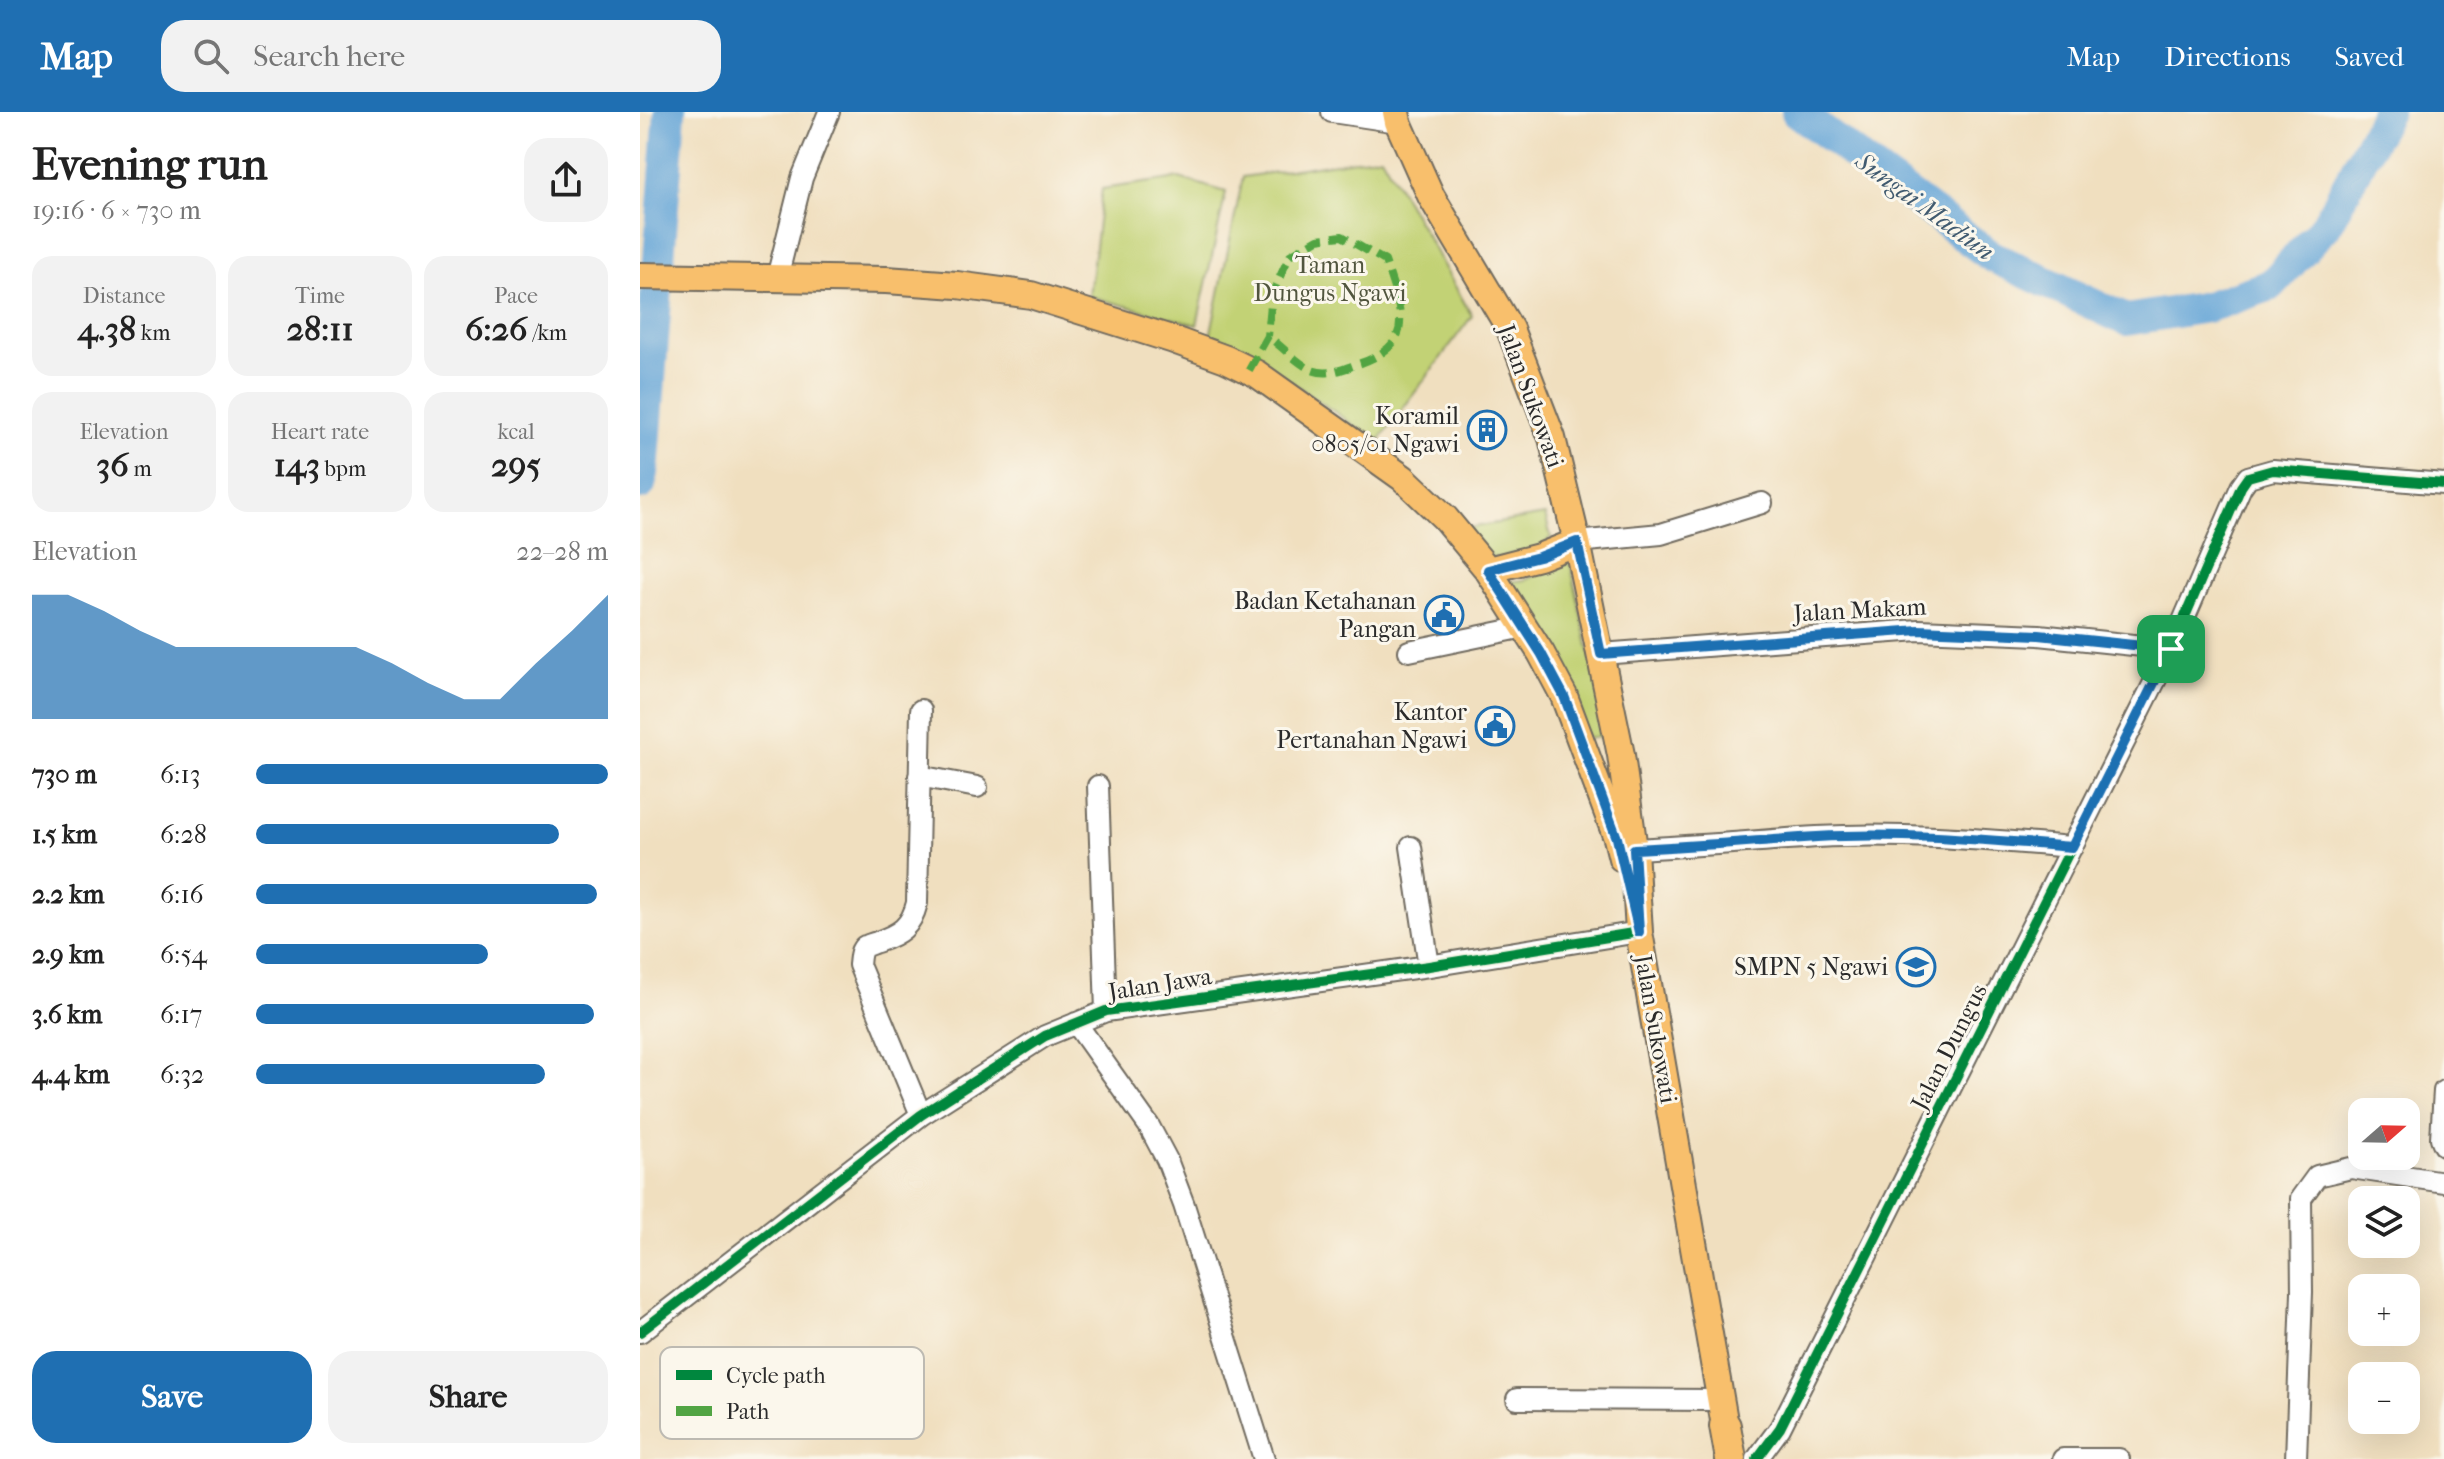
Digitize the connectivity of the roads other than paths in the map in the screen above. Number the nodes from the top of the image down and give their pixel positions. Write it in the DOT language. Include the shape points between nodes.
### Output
graph roads {
  1 [pos="829,112"];
  2 [pos="1332,112"];
  3 [pos="1397,117"];
  4 [pos="640,276"];
  5 [pos="777,278"];
  6 [pos="2444,484"];
  7 [pos="1762,503"];
  8 [pos="1577,542"];
  9 [pos="1488,570"];
  10 [pos="1525,627"];
  11 [pos="2171,649"];
  12 [pos="1409,651"];
  13 [pos="1601,654"];
  14 [pos="921,710"];
  15 [pos="919,776"];
  16 [pos="1098,786"];
  17 [pos="977,787"];
  18 [pos="1411,847"];
  19 [pos="2072,847"];
  20 [pos="1634,849"];
  21 [pos="1639,932"];
  22 [pos="1429,966"];
  23 [pos="1106,1011"];
  24 [pos="1076,1023"];
  25 [pos="2444,1091"];
  26 [pos="921,1115"];
  27 [pos="2444,1145"];
  28 [pos="2444,1182"];
  29 [pos="640,1332"];
  30 [pos="1517,1399"];
  31 [pos="1722,1413"];
  32 [pos="1264,1459"];
  33 [pos="1731,1459"];
  34 [pos="1757,1459"];
  35 [pos="2063,1459"];
  36 [pos="2119,1459"];
  37 [pos="2296,1459"];
  1 -- 5 [label="street" via="802,178"];
  2 -- 3 [label="street"];
  3 -- 8 [label="main road, Jalan Sukowati" via="1431,196 1510,329 1552,438"];
  4 -- 5 [label="main road"];
  5 -- 9 [label="main road" via="957,285 1031,295 1226,359 1290,395 1403,478"];
  6 -- 11 [label="street, Jalan Dungus" via="2273,470 2248,477"];
  7 -- 8 [label="street" via="1661,534"];
  8 -- 9 [label="main road"];
  8 -- 13 [label="main road, Jalan Sukowati"];
  9 -- 10 [label="main road"];
  10 -- 12 [label="street"];
  10 -- 21 [label="main road" via="1564,696 1582,744 1617,838"];
  11 -- 13 [label="street, Jalan Makam" via="2039,635 1919,630"];
  11 -- 19 [label="street, Jalan Dungus"];
  13 -- 20 [label="main road, Jalan Sukowati"];
  14 -- 15 [label="street"];
  15 -- 17 [label="street"];
  15 -- 26 [label="street" via="913,918 897,936 865,946 859,965"];
  16 -- 23 [label="street"];
  18 -- 22 [label="street"];
  19 -- 20 [label="street" via="1879,836"];
  19 -- 34 [label="street, Jalan Dungus" via="1780,1428"];
  20 -- 21 [label="main road, Jalan Sukowati"];
  21 -- 22 [label="street, Jalan Jawa"];
  21 -- 31 [label="main road, Jalan Sukowati"];
  22 -- 23 [label="street, Jalan Jawa"];
  23 -- 24 [label="street, Jalan Jawa"];
  24 -- 26 [label="street, Jalan Jawa" via="1045,1036"];
  24 -- 32 [label="street" via="1167,1160"];
  25 -- 27 [label="street"];
  26 -- 29 [label="street, Jalan Jawa"];
  28 -- 37 [label="street" via="2351,1168 2317,1176 2301,1198"];
  30 -- 31 [label="street"];
  31 -- 33 [label="highway, Jalan Sukowati"];
  35 -- 36 [label="street"];
}
